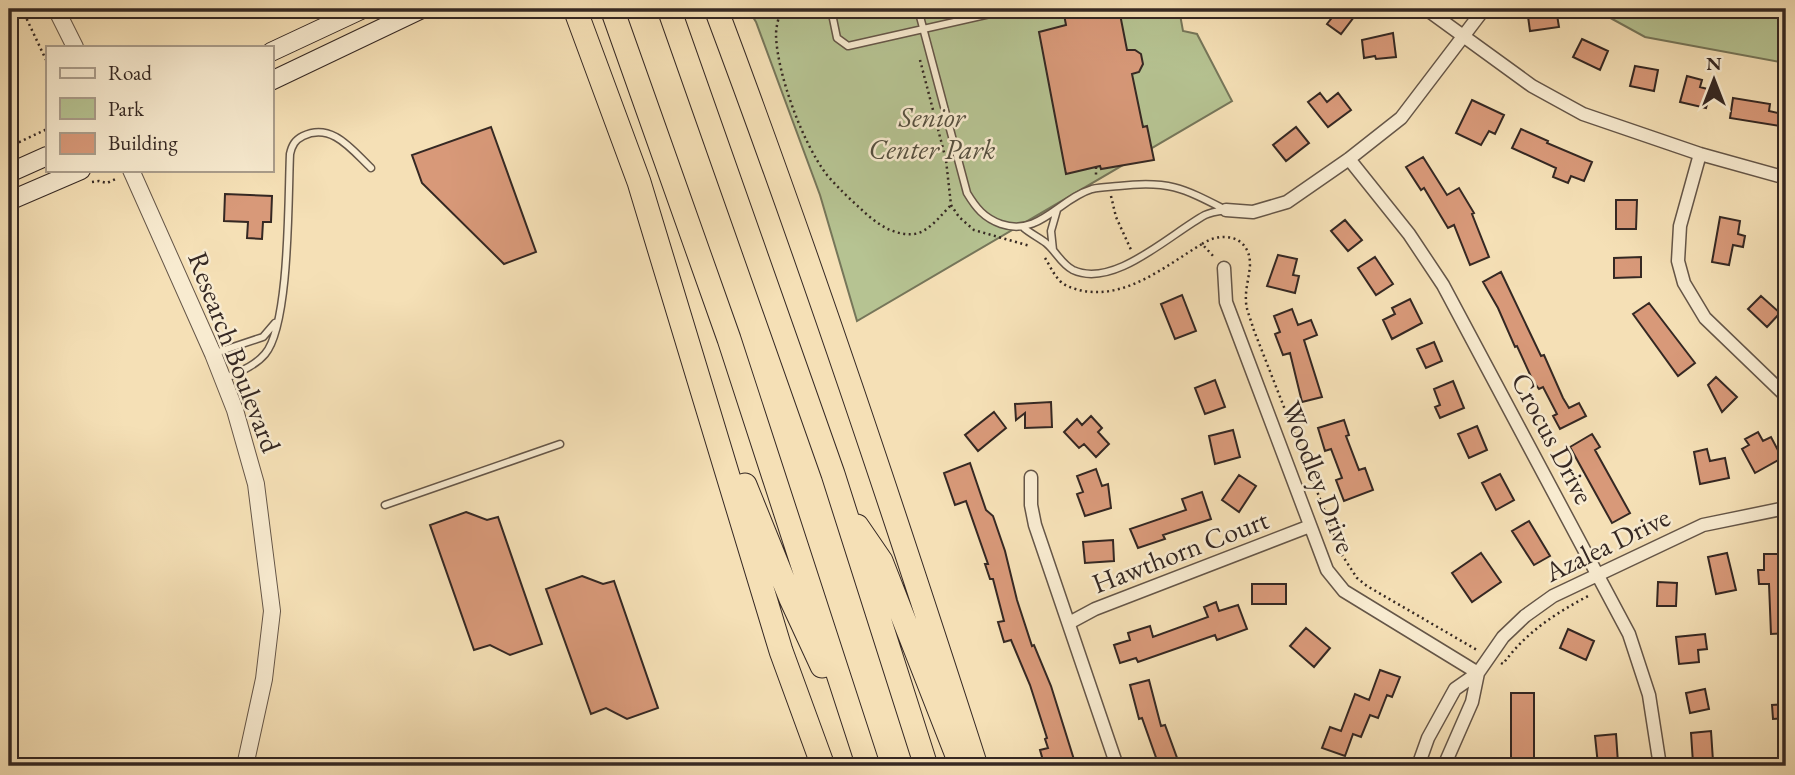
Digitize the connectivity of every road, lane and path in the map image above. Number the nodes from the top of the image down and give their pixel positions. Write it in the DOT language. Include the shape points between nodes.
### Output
graph roads {
  1 [pos="22,9"];
  2 [pos="56,9"];
  3 [pos="363,9"];
  4 [pos="422,9"];
  5 [pos="575,9"];
  6 [pos="612,9"];
  7 [pos="669,9"];
  8 [pos="716,9"];
  9 [pos="781,9"];
  10 [pos="831,9"];
  11 [pos="918,9"];
  12 [pos="1012,9"];
  13 [pos="1426,9"];
  14 [pos="1484,9"];
  15 [pos="919,30"];
  16 [pos="1463,37"];
  17 [pos="74,46"];
  18 [pos="273,51"];
  19 [pos="46,60"];
  20 [pos="273,80"];
  21 [pos="46,130"];
  22 [pos="9,147"];
  23 [pos="1700,155"];
  24 [pos="46,156"];
  25 [pos="1349,159"];
  26 [pos="1096,167"];
  27 [pos="371,168"];
  28 [pos="127,172"];
  29 [pos="132,172"];
  30 [pos="9,173"];
  31 [pos="85,176"];
  32 [pos="1786,178"];
  33 [pos="1107,187"];
  34 [pos="951,205"];
  35 [pos="15,208"];
  36 [pos="1058,208"];
  37 [pos="1226,210"];
  38 [pos="9,220"];
  39 [pos="1024,228"];
  40 [pos="1202,244"];
  41 [pos="1038,248"];
  42 [pos="1053,251"];
  43 [pos="1043,256"];
  44 [pos="1135,259"];
  45 [pos="1224,268"];
  46 [pos="280,316"];
  47 [pos="213,354"];
  48 [pos="693,359"];
  49 [pos="222,379"];
  50 [pos="1786,396"];
  51 [pos="560,444"];
  52 [pos="1031,477"];
  53 [pos="385,505"];
  54 [pos="843,507"];
  55 [pos="1786,508"];
  56 [pos="1310,526"];
  57 [pos="1597,573"];
  58 [pos="1604,587"];
  59 [pos="1069,623"];
  60 [pos="1489,657"];
  61 [pos="1478,673"];
  62 [pos="867,762"];
  63 [pos="245,766"];
  64 [pos="823,766"];
  65 [pos="926,766"];
  66 [pos="962,766"];
  67 [pos="976,766"];
  68 [pos="1117,766"];
  69 [pos="1418,766"];
  70 [pos="1444,766"];
  71 [pos="1660,766"];
  1 -- 19 [label="path"];
  2 -- 17 [label="street"];
  3 -- 18 [label="main road"];
  4 -- 20 [label="main road"];
  5 -- 48 [label="highway" via="639,182"];
  6 -- 62 [label="highway" via="729,339"];
  7 -- 54 [label="highway"];
  8 -- 67 [label="highway" via="776,170"];
  9 -- 34 [label="path" via="775,32 782,79 826,174 872,219 903,234 926,229"];
  10 -- 15 [label="lane" via="837,38 848,46"];
  11 -- 15 [label="lane"];
  12 -- 15 [label="lane"];
  13 -- 16 [label="street"];
  14 -- 16 [label="street"];
  15 -- 34 [label="path" via="920,61 946,160"];
  15 -- 39 [label="lane" via="967,192 989,220"];
  16 -- 23 [label="street" via="1532,86 1583,114"];
  16 -- 25 [label="street" via="1401,118"];
  21 -- 22 [label="path"];
  23 -- 32 [label="street"];
  23 -- 50 [label="street" via="1680,226 1678,261 1684,283 1705,318"];
  24 -- 30 [label="main road"];
  25 -- 37 [label="street" via="1287,202 1253,212"];
  25 -- 57 [label="street, Crocus Drive" via="1443,285"];
  26 -- 33 [label="path" via="1096,177"];
  27 -- 46 [label="lane" via="331,134 310,133 292,144"];
  28 -- 31 [label="path" via="107,183"];
  29 -- 47 [label="street, Research Boulevard"];
  31 -- 35 [label="main road"];
  33 -- 36 [label="lane" via="1076,196"];
  33 -- 37 [label="lane" via="1168,184"];
  33 -- 44 [label="path"];
  34 -- 41 [label="path" via="974,230"];
  35 -- 38 [label="path"];
  36 -- 39 [label="lane"];
  36 -- 42 [label="lane" via="1051,231"];
  37 -- 44 [label="lane" via="1208,213"];
  39 -- 42 [label="lane"];
  40 -- 43 [label="path" via="1127,288 1108,293 1066,285"];
  40 -- 45 [label="path"];
  40 -- 60 [label="path" via="1221,235 1231,236 1248,253 1246,301 1253,328 1342,555 1357,578"];
  42 -- 44 [label="lane" via="1072,270 1085,274 1103,274"];
  45 -- 56 [label="street, Woodley Drive" via="1226,303"];
  46 -- 47 [label="lane" via="263,337"];
  46 -- 49 [label="lane" via="265,355"];
  47 -- 49 [label="street, Research Boulevard"];
  48 -- 62 [label="highway" via="791,599"];
  48 -- 64 [label="highway" via="781,652"];
  49 -- 63 [label="street, Research Boulevard" via="256,484 272,611 264,679"];
  51 -- 53 [label="lane"];
  52 -- 59 [label="street, Hawthorn Court" via="1035,525"];
  54 -- 65 [label="highway"];
  54 -- 66 [label="highway" via="881,561"];
  55 -- 57 [label="street, Azalea Drive" via="1703,524"];
  56 -- 59 [label="street, Hawthorn Court"];
  56 -- 61 [label="street, Woodley Drive" via="1327,570 1344,591"];
  57 -- 58 [label="street, Crocus Drive"];
  57 -- 60 [label="street, Azalea Drive" via="1525,616"];
  58 -- 60 [label="path" via="1544,622 1503,664"];
  58 -- 71 [label="street, Crocus Drive" via="1629,634 1648,695"];
  59 -- 68 [label="street, Hawthorn Court"];
  60 -- 61 [label="street, Azalea Drive"];
  61 -- 69 [label="street, Azalea Drive" via="1455,689"];
  61 -- 70 [label="street, Azalea Drive" via="1472,702"];
}
